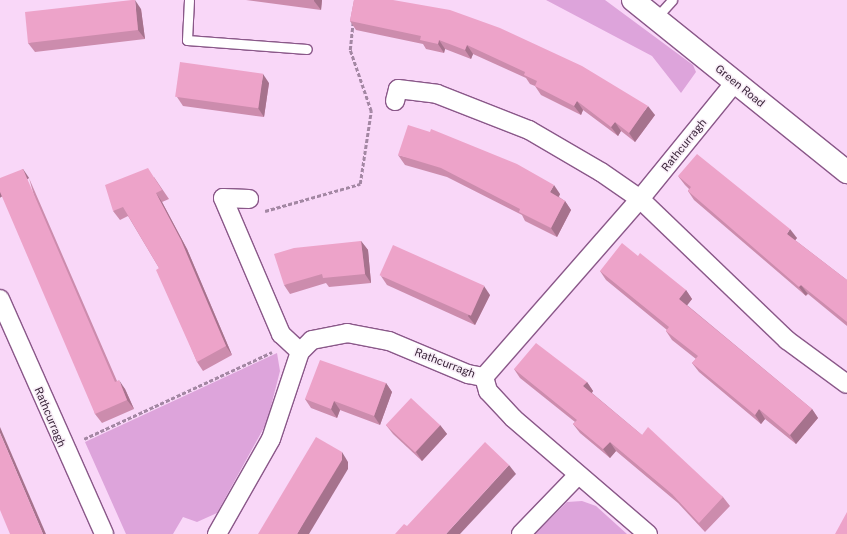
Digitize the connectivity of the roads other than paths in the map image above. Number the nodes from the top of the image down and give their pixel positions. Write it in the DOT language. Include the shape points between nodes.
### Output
graph roads {
  1 [pos="189,0"];
  2 [pos="633,0"];
  3 [pos="672,0"];
  4 [pos="656,18"];
  5 [pos="307,49"];
  6 [pos="735,82"];
  7 [pos="395,100"];
  8 [pos="847,172"];
  9 [pos="249,199"];
  10 [pos="640,199"];
  11 [pos="0,299"];
  12 [pos="300,352"];
  13 [pos="484,377"];
  14 [pos="847,384"];
  15 [pos="577,476"];
  16 [pos="104,534"];
  17 [pos="217,534"];
  18 [pos="521,534"];
  19 [pos="648,534"];
  1 -- 5 [label="lane" via="187,40"];
  2 -- 4 [label="street, Green Road"];
  3 -- 4 [label="lane"];
  4 -- 6 [label="street, Green Road"];
  6 -- 8 [label="street, Green Road"];
  6 -- 10 [label="street, Rathcurragh"];
  7 -- 10 [label="street" via="398,89 437,94 529,130"];
  9 -- 12 [label="street" via="223,198 281,334"];
  10 -- 13 [label="street, Rathcurragh"];
  10 -- 14 [label="street" via="787,340"];
  11 -- 16 [label="street, Rathcurragh" via="64,449"];
  12 -- 13 [label="street, Rathcurragh" via="312,340 347,333 389,340 468,374"];
  12 -- 17 [label="street" via="271,439"];
  13 -- 15 [label="street" via="488,391 513,418"];
  15 -- 18 [label="street"];
  15 -- 19 [label="street"];
}
